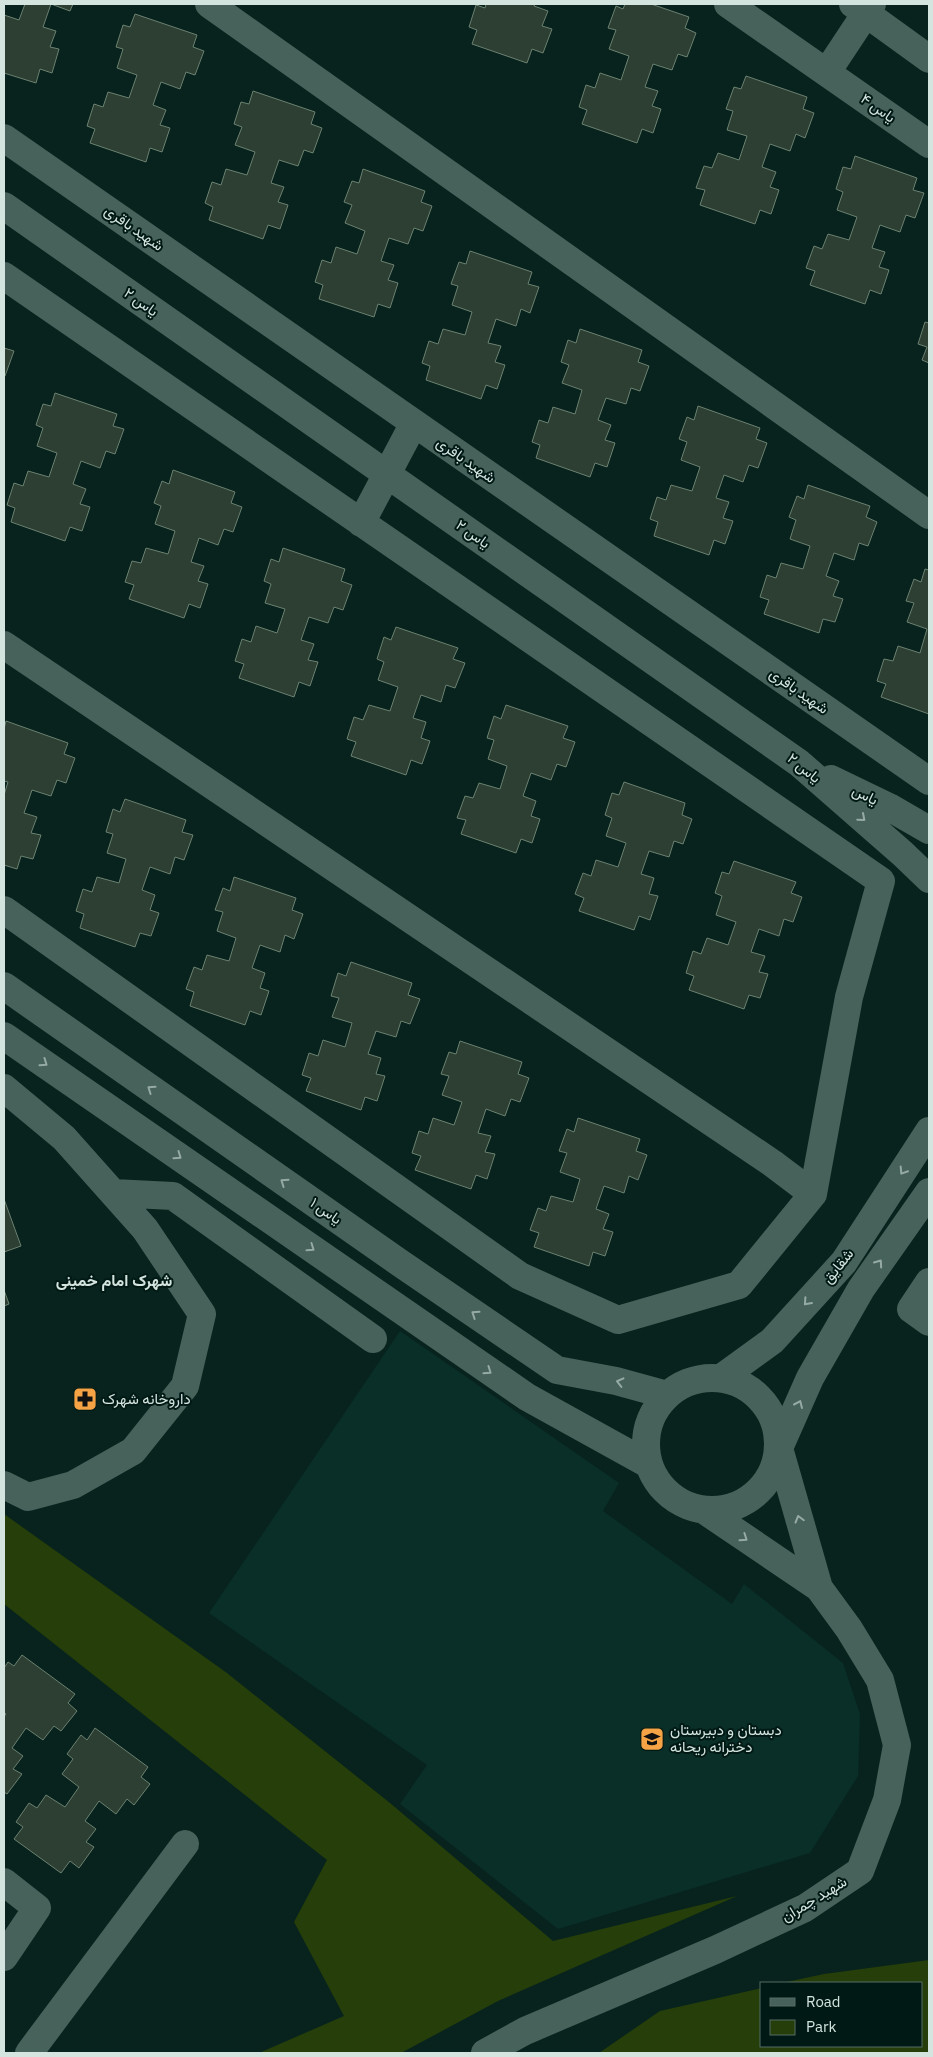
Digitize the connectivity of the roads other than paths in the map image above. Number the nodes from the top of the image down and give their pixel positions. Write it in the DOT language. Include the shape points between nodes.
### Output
graph roads {
  1 [pos="209,4"];
  2 [pos="728,4"];
  3 [pos="864,7"];
  4 [pos="929,59"];
  5 [pos="826,72"];
  6 [pos="4,138"];
  7 [pos="929,144"];
  8 [pos="4,206"];
  9 [pos="4,276"];
  10 [pos="414,423"];
  11 [pos="387,473"];
  12 [pos="929,515"];
  13 [pos="361,523"];
  14 [pos="4,645"];
  15 [pos="799,762"];
  16 [pos="929,781"];
  17 [pos="929,830"];
  18 [pos="903,854"];
  19 [pos="929,879"];
  20 [pos="881,881"];
  21 [pos="4,910"];
  22 [pos="4,986"];
  23 [pos="4,1036"];
  24 [pos="4,1088"];
  25 [pos="929,1131"];
  26 [pos="929,1192"];
  27 [pos="113,1193"];
  28 [pos="813,1194"];
  29 [pos="929,1282"];
  30 [pos="929,1322"];
  31 [pos="374,1339"];
  32 [pos="721,1378"];
  33 [pos="667,1395"];
  34 [pos="779,1448"];
  35 [pos="648,1464"];
  36 [pos="4,1485"];
  37 [pos="704,1510"];
  38 [pos="819,1588"];
  39 [pos="185,1844"];
  40 [pos="4,1882"];
  41 [pos="4,1957"];
  42 [pos="29,2053"];
  43 [pos="485,2053"];
  1 -- 12 [label="street"];
  2 -- 5 [label="street, یاس ۴"];
  3 -- 4 [label="street"];
  3 -- 5 [label="street"];
  5 -- 7 [label="street, یاس ۴"];
  6 -- 10 [label="street, شهید باقری"];
  8 -- 11 [label="street, یاس ۲"];
  9 -- 13 [label="street"];
  10 -- 11 [label="street"];
  10 -- 16 [label="street, شهید باقری"];
  11 -- 13 [label="street"];
  11 -- 15 [label="street, یاس ۲"];
  13 -- 20 [label="street"];
  14 -- 28 [label="street" via="772,1162"];
  15 -- 17 [label="street, یاس"];
  15 -- 18 [label="street, یاس ۲, one-way"];
  18 -- 19 [label="street, یاس ۲"];
  18 -- 20 [label="street"];
  20 -- 28 [label="street" via="849,997"];
  21 -- 28 [label="street" via="520,1276 618,1320 739,1285"];
  33 -- 22 [label="street, یاس ۱, one-way" via="557,1370"];
  23 -- 35 [label="street, one-way" via="527,1397"];
  24 -- 27 [label="street" via="64,1138"];
  25 -- 32 [label="street, شقایق, one-way" via="844,1262 772,1341"];
  34 -- 26 [label="street, شقایق, one-way" via="810,1378 860,1289"];
  27 -- 31 [label="street" via="174,1196"];
  27 -- 36 [label="street" via="145,1229 202,1314 185,1386 133,1451 74,1485 28,1498"];
  29 -- 30 [label="street" via="911,1309"];
  32 -- 33 [label="street" via="702,1378 683,1384"];
  32 -- 34 [label="street" via="740,1384 757,1395 770,1410"];
  33 -- 35 [label="street" via="647,1427 645,1446"];
  34 -- 37 [label="street" via="775,1469 763,1488 746,1502 726,1510"];
  38 -- 34 [label="street, شهید چمران, one-way"];
  35 -- 37 [label="street" via="657,1482 670,1496"];
  37 -- 38 [label="street, شهید چمران, one-way"];
  38 -- 43 [label="street, شهید چمران" via="880,1680 897,1745 886,1800 860,1871 805,1908 716,1950 525,2031"];
  39 -- 42 [label="street"];
  40 -- 41 [label="street" via="37,1908"];
}
